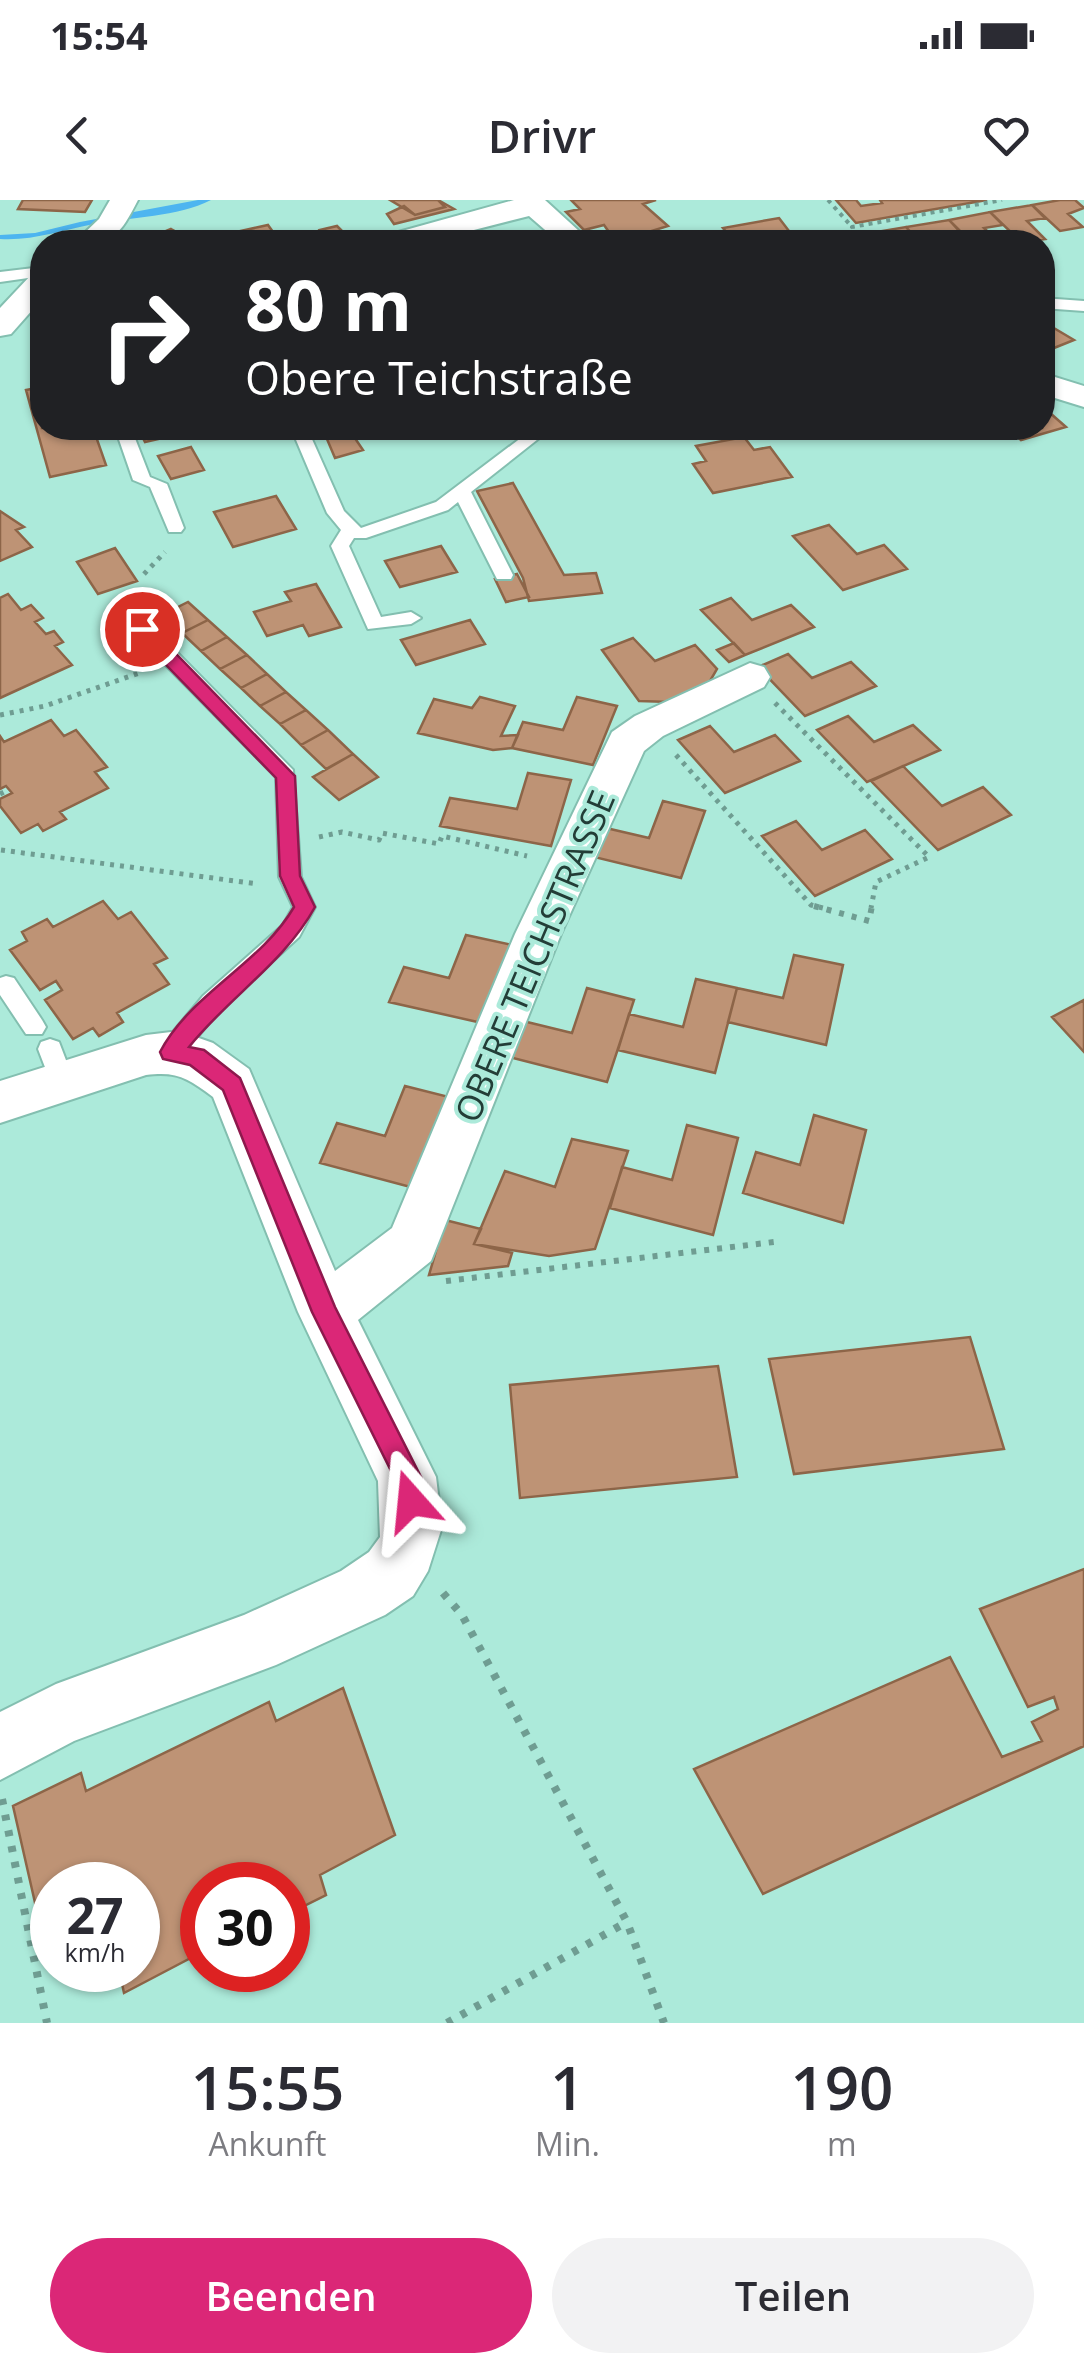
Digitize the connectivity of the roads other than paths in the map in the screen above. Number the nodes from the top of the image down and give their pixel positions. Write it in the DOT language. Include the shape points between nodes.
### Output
graph roads {
  1 [pos="530,203"];
  2 [pos="436,230"];
  3 [pos="540,230"];
  4 [pos="562,230"];
  5 [pos="30,273"];
  6 [pos="0,277"];
  7 [pos="30,294"];
  8 [pos="1055,305"];
  9 [pos="1084,306"];
  10 [pos="0,327"];
  11 [pos="30,328"];
  12 [pos="1055,387"];
  13 [pos="1084,397"];
  14 [pos="127,440"];
  15 [pos="310,440"];
  16 [pos="529,440"];
  17 [pos="462,492"];
  18 [pos="175,528"];
  19 [pos="350,530"];
  20 [pos="504,575"];
  21 [pos="411,618"];
  22 [pos="142,629"];
  23 [pos="750,677"];
  24 [pos="6,985"];
  25 [pos="34,1027"];
  26 [pos="171,1052"];
  27 [pos="0,1102"];
  28 [pos="345,1296"];
  29 [pos="0,1748"];
  1 -- 2 [label="street"];
  1 -- 3 [label="street"];
  1 -- 4 [label="street"];
  5 -- 6 [label="lane"];
  7 -- 10 [label="street"];
  8 -- 9 [label="lane"];
  10 -- 11 [label="street"];
  12 -- 13 [label="street"];
  14 -- 18 [label="lane" via="142,480 158,484"];
  15 -- 19 [label="lane" via="336,513"];
  16 -- 17 [label="lane"];
  17 -- 19 [label="lane" via="394,526"];
  17 -- 20 [label="lane"];
  19 -- 21 [label="lane" via="340,546 375,624"];
  22 -- 26 [label="lane" via="286,776 290,876 304,907 291,931 212,1003"];
  23 -- 28 [label="street, OBERE TEICHSTRASSE" via="627,742 538,934 412,1244"];
  24 -- 25 [label="lane"];
  26 -- 27 [label="street" via="56,1065"];
  26 -- 28 [label="street" via="196,1057 232,1084"];
  28 -- 29 [label="street" via="408,1477 412,1527 391,1574 254,1643 56,1716"];
}
